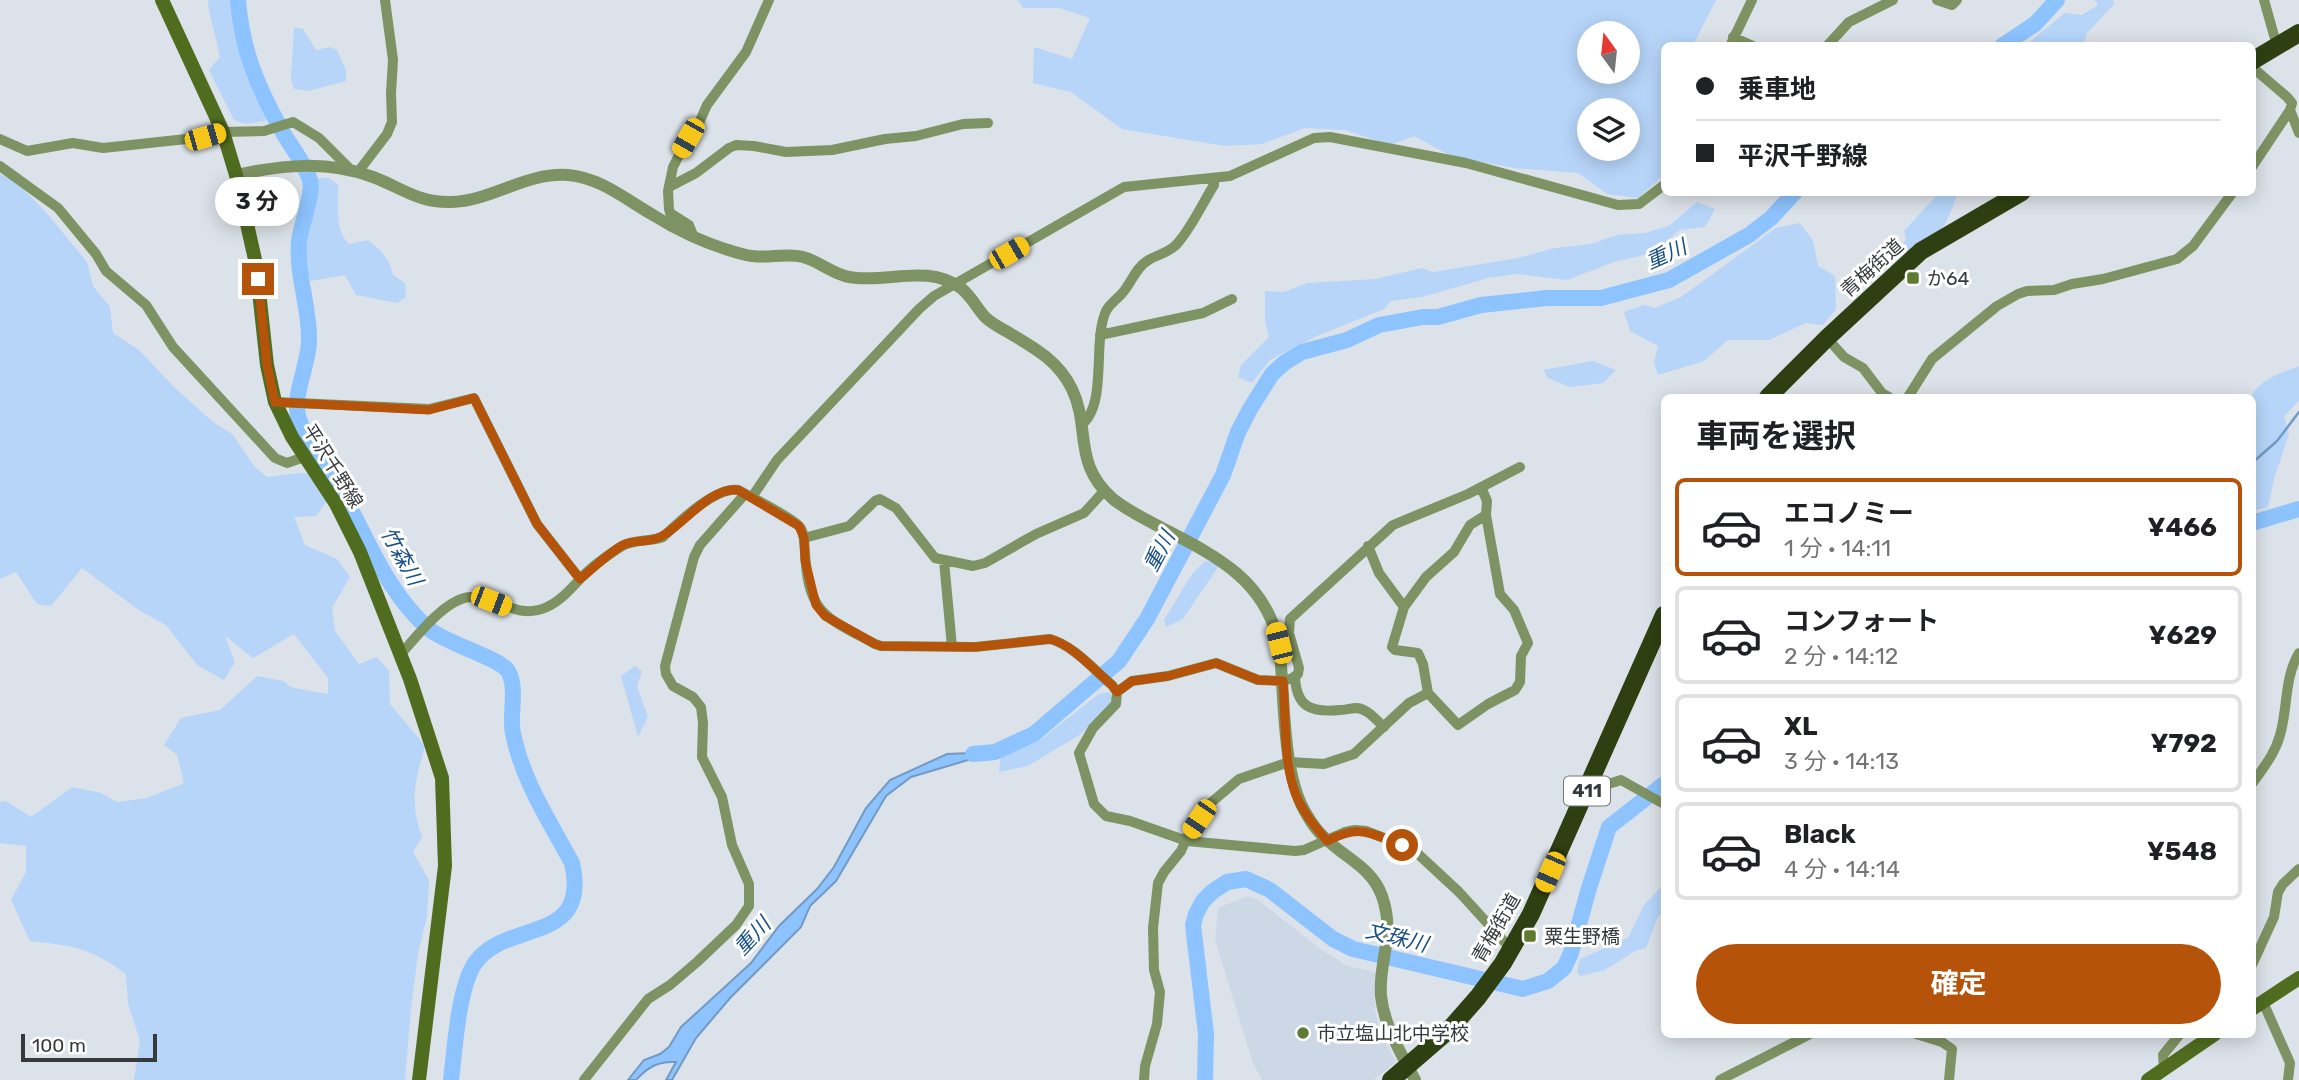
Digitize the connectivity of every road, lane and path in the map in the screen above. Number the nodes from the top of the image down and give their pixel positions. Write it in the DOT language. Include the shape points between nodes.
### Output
graph roads {
  1 [pos="162,0"];
  2 [pos="385,0"];
  3 [pos="769,0"];
  4 [pos="1752,0"];
  5 [pos="1893,0"];
  6 [pos="1937,0"];
  7 [pos="1957,0"];
  8 [pos="2263,0"];
  9 [pos="2299,33"];
  10 [pos="1731,41"];
  11 [pos="1831,42"];
  12 [pos="2277,46"];
  13 [pos="2256,59"];
  14 [pos="2256,70"];
  15 [pos="2290,110"];
  16 [pos="988,124"];
  17 [pos="223,132"];
  18 [pos="2299,133"];
  19 [pos="0,139"];
  20 [pos="2256,161"];
  21 [pos="0,166"];
  22 [pos="355,172"];
  23 [pos="236,176"];
  24 [pos="1214,179"];
  25 [pos="669,187"];
  26 [pos="1661,187"];
  27 [pos="2015,196"];
  28 [pos="2230,196"];
  29 [pos="693,235"];
  30 [pos="954,285"];
  31 [pos="1232,299"];
  32 [pos="1100,335"];
  33 [pos="1827,338"];
  34 [pos="1771,394"];
  35 [pos="1884,394"];
  36 [pos="1910,394"];
  37 [pos="282,402"];
  38 [pos="1081,425"];
  39 [pos="304,457"];
  40 [pos="1520,467"];
  41 [pos="1481,487"];
  42 [pos="1104,491"];
  43 [pos="749,496"];
  44 [pos="1486,514"];
  45 [pos="804,538"];
  46 [pos="1368,546"];
  47 [pos="944,561"];
  48 [pos="580,579"];
  49 [pos="1404,607"];
  50 [pos="1661,622"];
  51 [pos="952,647"];
  52 [pos="2299,653"];
  53 [pos="401,654"];
  54 [pos="1289,679"];
  55 [pos="1114,689"];
  56 [pos="1428,693"];
  57 [pos="1384,727"];
  58 [pos="1289,762"];
  59 [pos="2256,778"];
  60 [pos="1589,786"];
  61 [pos="1661,802"];
  62 [pos="1187,841"];
  63 [pos="1327,841"];
  64 [pos="2299,869"];
  65 [pos="1507,956"];
  66 [pos="2256,956"];
  67 [pos="2299,978"];
  68 [pos="2258,1006"];
  69 [pos="1802,1038"];
  70 [pos="1929,1038"];
  71 [pos="2177,1038"];
  72 [pos="2209,1038"];
  73 [pos="2164,1069"];
  74 [pos="1412,1073"];
  75 [pos="419,1080"];
  76 [pos="584,1080"];
  77 [pos="1144,1080"];
  78 [pos="1391,1080"];
  79 [pos="1720,1080"];
  80 [pos="1949,1080"];
  81 [pos="2148,1080"];
  82 [pos="2288,1080"];
  1 -- 17 [label="main road, 平沢千野線"];
  2 -- 22 [label="street" via="393,60 392,122"];
  3 -- 25 [label="street" via="746,52 677,156"];
  4 -- 10 [label="street"];
  5 -- 11 [label="street" via="1849,22"];
  6 -- 7 [label="street" via="1952,5"];
  8 -- 12 [label="street"];
  9 -- 12 [label="highway"];
  12 -- 13 [label="highway"];
  14 -- 15 [label="street" via="2287,97 2292,103"];
  15 -- 18 [label="street"];
  15 -- 20 [label="street"];
  16 -- 25 [label="street" via="963,124 832,150 786,152 736,145"];
  17 -- 19 [label="street" via="103,148 73,143 33,150"];
  17 -- 22 [label="street" via="299,124"];
  17 -- 23 [label="main road, 平沢千野線"];
  21 -- 39 [label="street" via="58,208 106,271 146,305 173,347 275,458 287,463"];
  22 -- 23 [label="street" via="314,165"];
  22 -- 29 [label="street" via="419,199 451,202 538,177 586,178"];
  23 -- 37 [label="main road, 平沢千野線" via="256,264 267,365"];
  24 -- 26 [label="street" via="1314,138 1330,137 1466,163 1618,205 1639,204"];
  24 -- 30 [label="street" via="1124,187"];
  24 -- 32 [label="street" via="1181,239 1138,269 1107,310"];
  25 -- 29 [label="street" via="670,213 689,226"];
  27 -- 33 [label="highway, 青梅街道" via="1922,251"];
  28 -- 36 [label="street" via="2193,246 2176,259 2054,290 2027,291 1997,306 1931,359"];
  29 -- 30 [label="street" via="748,256 803,257 848,277 922,275"];
  30 -- 38 [label="street" via="993,324 1058,366 1073,391"];
  30 -- 43 [label="street" via="919,309"];
  31 -- 32 [label="street" via="1203,313"];
  32 -- 38 [label="street" via="1092,412"];
  33 -- 34 [label="highway, 青梅街道"];
  33 -- 35 [label="street" via="1844,357 1863,368"];
  37 -- 39 [label="main road, 平沢千野線"];
  37 -- 48 [label="street" via="429,410 474,398 537,524"];
  38 -- 42 [label="street" via="1086,458"];
  39 -- 53 [label="main road, 平沢千野線" via="336,504 360,552"];
  40 -- 41 [label="street"];
  41 -- 44 [label="street" via="1487,500"];
  41 -- 46 [label="street" via="1401,520"];
  42 -- 47 [label="street" via="1084,513 985,564"];
  42 -- 54 [label="street" via="1134,513 1205,550 1248,582 1267,608"];
  43 -- 45 [label="street" via="799,526"];
  43 -- 48 [label="street" via="738,490 726,491 663,537 623,546"];
  43 -- 76 [label="street" via="694,557 665,666 673,686 701,707 702,757 722,797 732,845 749,884 749,906 697,962 648,999"];
  44 -- 49 [label="street" via="1470,525 1454,552 1426,577"];
  44 -- 56 [label="street" via="1500,594 1514,610 1528,643 1521,656 1520,682 1515,691 1458,725"];
  45 -- 47 [label="street" via="849,526 880,499 897,508 930,554"];
  45 -- 51 [label="street" via="813,598 825,616 881,646"];
  46 -- 49 [label="street"];
  46 -- 54 [label="street" via="1290,619 1298,667"];
  47 -- 51 [label="street"];
  48 -- 53 [label="street" via="549,606 535,610 516,611 471,597 443,610"];
  49 -- 56 [label="street" via="1392,647 1418,653"];
  50 -- 60 [label="highway, 青梅街道 / 411"];
  51 -- 55 [label="street" via="1050,639"];
  52 -- 59 [label="street" via="2292,665 2276,749"];
  53 -- 75 [label="main road, 平沢千野線" via="442,778 445,833 442,899"];
  54 -- 55 [label="street" via="1258,680 1216,663"];
  54 -- 57 [label="street" via="1300,700 1313,709 1357,708"];
  54 -- 58 [label="street"];
  55 -- 62 [label="street" via="1116,704 1093,728 1079,753 1094,804 1106,816"];
  56 -- 57 [label="street" via="1409,703"];
  57 -- 58 [label="street" via="1354,754 1334,762"];
  58 -- 62 [label="street" via="1239,779 1207,806"];
  58 -- 63 [label="street" via="1297,796"];
  60 -- 61 [label="street" via="1621,780"];
  60 -- 65 [label="highway, 青梅街道 / 411"];
  62 -- 63 [label="street" via="1294,851"];
  62 -- 77 [label="street" via="1158,883 1153,928 1154,970 1160,992"];
  63 -- 65 [label="street" via="1345,832 1366,831 1417,853 1460,892"];
  63 -- 74 [label="street" via="1360,864 1381,892 1388,941 1381,998"];
  64 -- 66 [label="street" via="2278,892 2274,917"];
  65 -- 74 [label="highway, 青梅街道 / 411"];
  67 -- 68 [label="main road"];
  68 -- 82 [label="street" via="2290,1063"];
  69 -- 79 [label="street"];
  70 -- 80 [label="street" via="1952,1049"];
  71 -- 73 [label="street" via="2164,1055"];
  72 -- 73 [label="main road"];
  73 -- 81 [label="main road"];
  74 -- 78 [label="highway, 青梅街道 / 411"];
}
